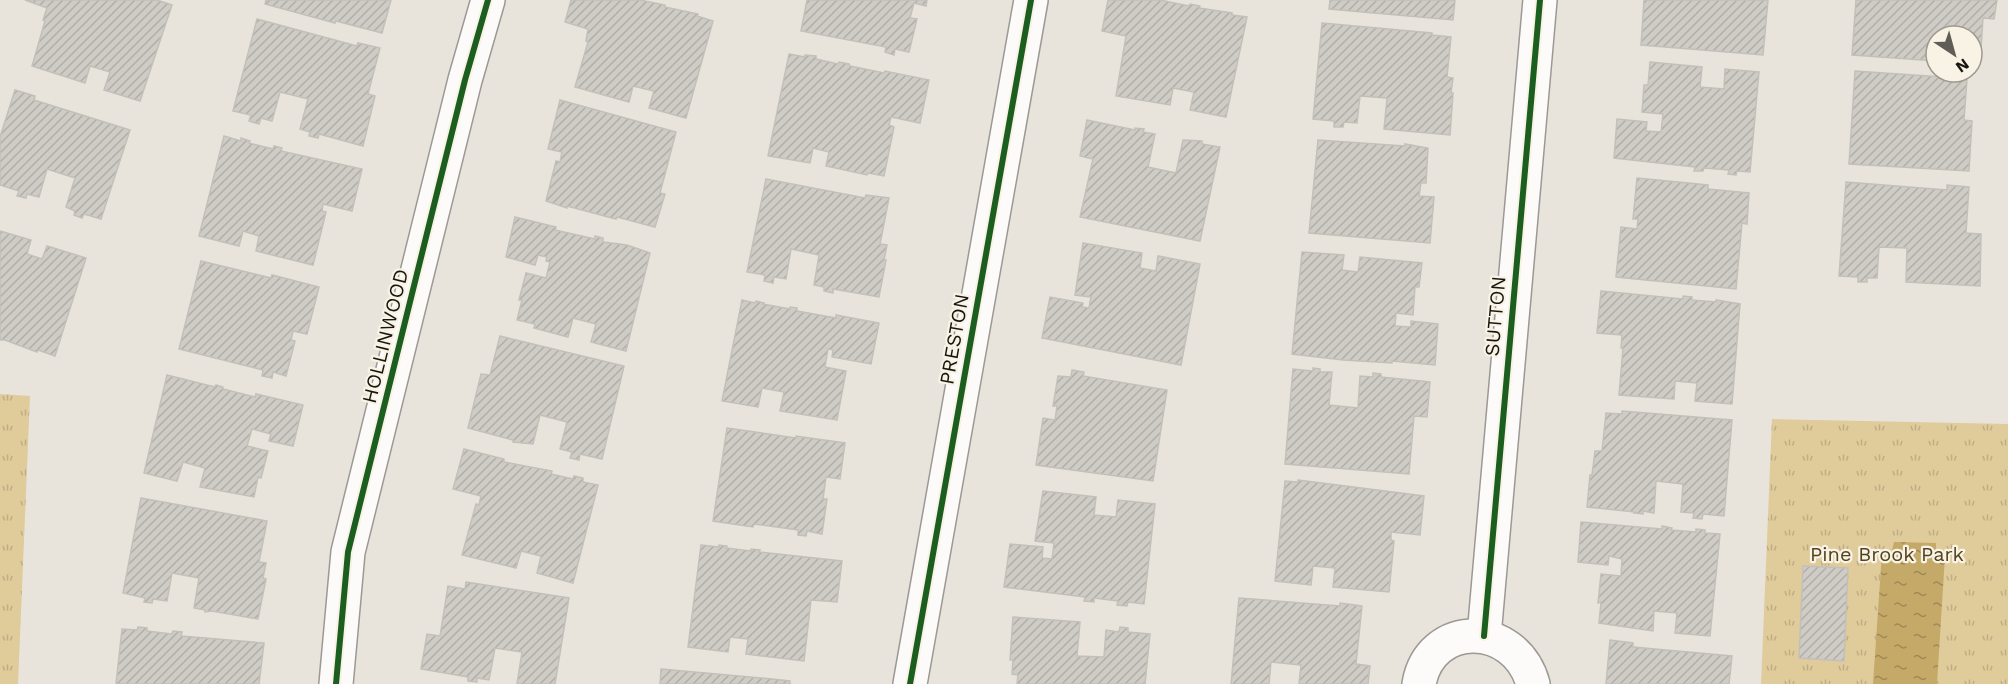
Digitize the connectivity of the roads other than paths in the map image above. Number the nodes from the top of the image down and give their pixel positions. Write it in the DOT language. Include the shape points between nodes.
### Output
graph roads {
  1 [pos="488,0"];
  2 [pos="1031,0"];
  3 [pos="1540,0"];
  4 [pos="1484,636"];
  5 [pos="336,684"];
  6 [pos="910,684"];
  7 [pos="1419,684"];
  8 [pos="1533,684"];
  1 -- 5 [label="street, HOLLINWOOD" via="348,552"];
  2 -- 6 [label="street, PRESTON"];
  3 -- 4 [label="street, SUTTON"];
  4 -- 7 [label="street" via="1463,637 1445,644 1430,658"];
  4 -- 8 [label="street" via="1502,641 1515,652 1527,666"];
}
